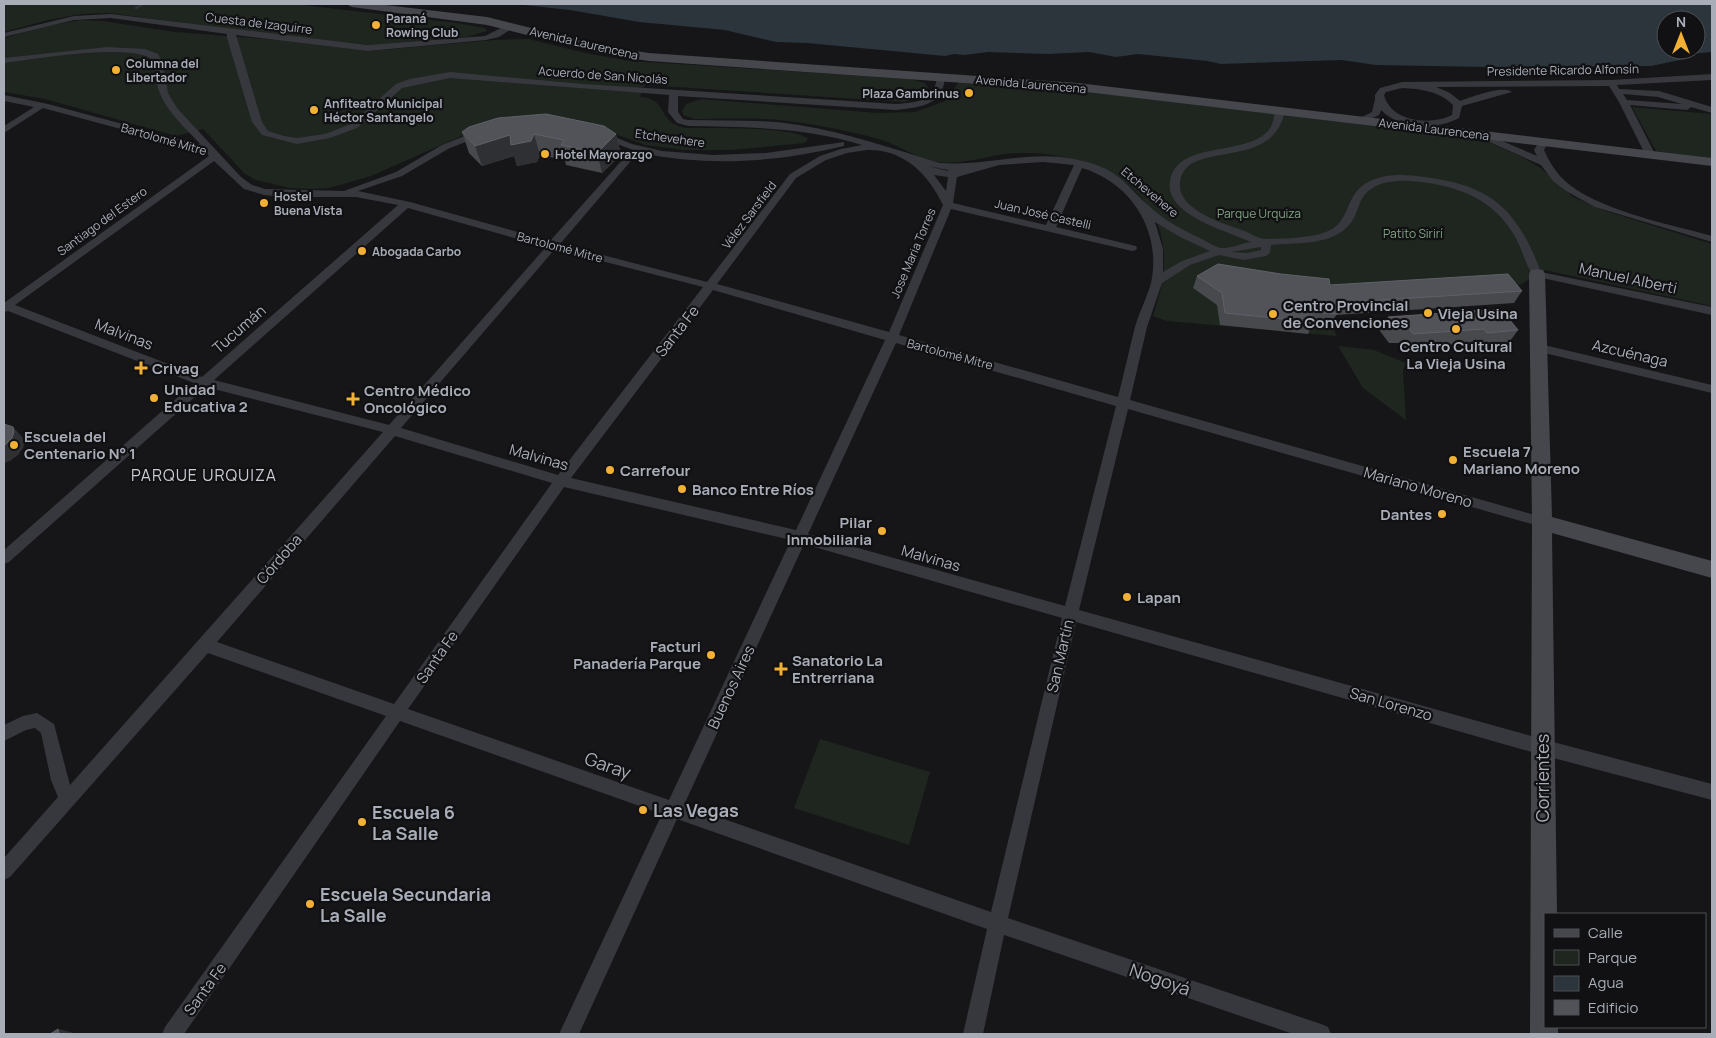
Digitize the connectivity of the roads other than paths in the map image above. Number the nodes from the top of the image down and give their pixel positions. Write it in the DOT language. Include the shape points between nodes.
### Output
graph roads {
  1 [pos="352,4"];
  2 [pos="510,26"];
  3 [pos="232,32"];
  4 [pos="4,35"];
  5 [pos="4,60"];
  6 [pos="941,77"];
  7 [pos="1707,78"];
  8 [pos="1415,85"];
  9 [pos="1712,86"];
  10 [pos="1614,87"];
  11 [pos="674,92"];
  12 [pos="4,98"];
  13 [pos="1379,100"];
  14 [pos="1624,102"];
  15 [pos="1458,104"];
  16 [pos="41,106"];
  17 [pos="1280,110"];
  18 [pos="1712,110"];
  19 [pos="1361,120"];
  20 [pos="4,130"];
  21 [pos="488,131"];
  22 [pos="591,131"];
  23 [pos="826,134"];
  24 [pos="1480,134"];
  25 [pos="859,141"];
  26 [pos="1542,142"];
  27 [pos="879,147"];
  28 [pos="818,149"];
  29 [pos="639,150"];
  30 [pos="212,153"];
  31 [pos="1650,154"];
  32 [pos="906,156"];
  33 [pos="1712,162"];
  34 [pos="1545,163"];
  35 [pos="810,164"];
  36 [pos="1079,164"];
  37 [pos="919,165"];
  38 [pos="953,171"];
  39 [pos="343,193"];
  40 [pos="406,204"];
  41 [pos="948,204"];
  42 [pos="1142,205"];
  43 [pos="1050,228"];
  44 [pos="1712,239"];
  45 [pos="1262,243"];
  46 [pos="552,245"];
  47 [pos="1132,248"];
  48 [pos="1221,252"];
  49 [pos="1537,274"];
  50 [pos="1157,281"];
  51 [pos="711,286"];
  52 [pos="6,307"];
  53 [pos="1712,311"];
  54 [pos="892,338"];
  55 [pos="1540,348"];
  56 [pos="203,382"];
  57 [pos="1712,389"];
  58 [pos="1124,402"];
  59 [pos="392,430"];
  60 [pos="562,480"];
  61 [pos="1542,522"];
  62 [pos="800,537"];
  63 [pos="4,558"];
  64 [pos="1712,569"];
  65 [pos="1070,615"];
  66 [pos="205,645"];
  67 [pos="397,714"];
  68 [pos="4,732"];
  69 [pos="1542,747"];
  70 [pos="1712,792"];
  71 [pos="68,800"];
  72 [pos="675,809"];
  73 [pos="4,871"];
  74 [pos="998,924"];
  75 [pos="172,1034"];
  76 [pos="569,1034"];
  77 [pos="972,1034"];
  78 [pos="1321,1034"];
  79 [pos="1544,1034"];
  1 -- 2 [label="street, Avenida Laurencena"];
  2 -- 3 [label="street, Cuesta de Izaguirre" via="496,36 486,38 376,48"];
  2 -- 6 [label="street, Avenida Laurencena" via="602,50 649,58"];
  3 -- 4 [label="street, Cuesta de Izaguirre" via="100,16 65,20"];
  3 -- 11 [label="street, Acuerdo de San Nicolás" via="231,38 257,122 265,133 283,139 311,139 342,132 366,117 399,86 450,75"];
  5 -- 30 [label="street" via="112,49 151,53 157,59 162,88 172,109"];
  6 -- 11 [label="street, Acuerdo de San Nicolás" via="939,93 933,99 896,107"];
  6 -- 17 [label="street, Avenida Laurencena" via="1078,87"];
  7 -- 9 [label="street"];
  7 -- 10 [label="street, Presidente Ricardo Alfonsín"];
  8 -- 10 [label="street, Presidente Ricardo Alfonsín"];
  8 -- 13 [label="street, Presidente Ricardo Alfonsín" via="1383,90"];
  8 -- 15 [label="street, Presidente Ricardo Alfonsín" via="1448,95"];
  10 -- 14 [label="street"];
  10 -- 15 [label="street, Presidente Ricardo Alfonsín" via="1499,93"];
  10 -- 18 [label="street, Presidente Ricardo Alfonsín" via="1659,94"];
  11 -- 23 [label="street, Etchevehere" via="673,112 680,121 780,125"];
  12 -- 16 [label="street, Bartolomé Mitre"];
  13 -- 15 [label="street" via="1398,117 1433,124 1444,123 1456,116"];
  13 -- 19 [label="street, Presidente Ricardo Alfonsín" via="1376,113"];
  14 -- 18 [label="street"];
  14 -- 31 [label="street"];
  16 -- 20 [label="street"];
  16 -- 30 [label="street, Bartolomé Mitre"];
  17 -- 19 [label="street, Avenida Laurencena"];
  17 -- 45 [label="street" via="1278,126 1264,139 1241,149 1197,158 1179,171 1174,180 1177,196 1191,210"];
  19 -- 24 [label="street, Avenida Laurencena"];
  21 -- 39 [label="street" via="445,148 399,174"];
  22 -- 29 [label="street, Etchevehere"];
  23 -- 25 [label="street"];
  23 -- 28 [label="street, Vélez Sarsfield"];
  24 -- 26 [label="street, Avenida Laurencena"];
  24 -- 34 [label="street"];
  25 -- 27 [label="street"];
  25 -- 28 [label="street, Etchevehere"];
  26 -- 31 [label="street, Avenida Laurencena"];
  26 -- 34 [label="street" via="1539,150"];
  27 -- 32 [label="street, Etchevehere"];
  27 -- 35 [label="street, Vélez Sarsfield" via="858,148"];
  28 -- 29 [label="street, Etchevehere" via="726,158 695,158"];
  28 -- 35 [label="street, Vélez Sarsfield"];
  29 -- 46 [label="street, Córdoba"];
  30 -- 39 [label="street, Bartolomé Mitre" via="238,180 264,192"];
  30 -- 52 [label="street, Santiago del Estero" via="202,164"];
  31 -- 33 [label="street, Avenida Laurencena"];
  32 -- 37 [label="street, Etchevehere"];
  32 -- 38 [label="street, Etchevehere"];
  34 -- 44 [label="street" via="1569,188 1588,201"];
  35 -- 51 [label="street, Vélez Sarsfield" via="793,176"];
  36 -- 38 [label="street, Etchevehere" via="1028,158"];
  36 -- 42 [label="street, Etchevehere" via="1115,179"];
  36 -- 43 [label="street"];
  37 -- 38 [label="street, Etchevehere" via="938,173"];
  37 -- 41 [label="street" via="939,186"];
  38 -- 41 [label="street, Jose Maria Torres"];
  39 -- 40 [label="street, Bartolomé Mitre"];
  40 -- 46 [label="street, Bartolomé Mitre"];
  40 -- 56 [label="street, Tucumán"];
  41 -- 43 [label="street, Juan José Castelli"];
  41 -- 54 [label="street, Jose Maria Torres"];
  42 -- 48 [label="street, Etchevehere" via="1178,232"];
  42 -- 50 [label="street, San Martín" via="1156,237 1159,256"];
  43 -- 47 [label="street, Juan José Castelli"];
  45 -- 48 [label="street, Etchevehere" via="1266,251 1262,254 1239,257"];
  45 -- 49 [label="street" via="1332,234 1349,220 1360,192 1376,182 1403,178 1432,180 1478,194 1507,216 1526,244"];
  46 -- 51 [label="street, Bartolomé Mitre"];
  46 -- 59 [label="street, Córdoba"];
  48 -- 50 [label="street" via="1188,262"];
  49 -- 53 [label="street, Manuel Alberti"];
  49 -- 55 [label="street, Corrientes"];
  50 -- 58 [label="street, San Martín" via="1142,324"];
  51 -- 54 [label="street, Bartolomé Mitre"];
  51 -- 60 [label="street, Santa Fe"];
  52 -- 56 [label="street, Malvinas"];
  54 -- 58 [label="street, Bartolomé Mitre"];
  54 -- 62 [label="street, Buenos Aires"];
  55 -- 57 [label="street, Azcuénaga"];
  55 -- 61 [label="street, Corrientes"];
  56 -- 59 [label="street, Malvinas"];
  56 -- 63 [label="street, Tucumán"];
  58 -- 61 [label="street, Mariano Moreno"];
  58 -- 65 [label="street, San Martín"];
  59 -- 60 [label="street, Malvinas"];
  59 -- 66 [label="street, Córdoba"];
  60 -- 62 [label="street, Malvinas"];
  60 -- 67 [label="street, Santa Fe"];
  61 -- 64 [label="street, Mariano Moreno"];
  61 -- 69 [label="street, Corrientes"];
  62 -- 65 [label="street, Malvinas"];
  62 -- 72 [label="street, Buenos Aires"];
  65 -- 69 [label="street, San Lorenzo"];
  65 -- 74 [label="street, San Martín"];
  66 -- 67 [label="street, Garay"];
  66 -- 71 [label="street, Córdoba"];
  67 -- 72 [label="street, Garay"];
  67 -- 75 [label="street, Santa Fe"];
  68 -- 71 [label="street" via="37,720 48,729 59,780"];
  69 -- 70 [label="street, San Lorenzo"];
  69 -- 79 [label="street, Corrientes"];
  71 -- 73 [label="street, Córdoba"];
  72 -- 74 [label="street, Garay"];
  72 -- 76 [label="street, Buenos Aires"];
  74 -- 77 [label="street, San Martín"];
  74 -- 78 [label="street, Nogoyá"];
}
